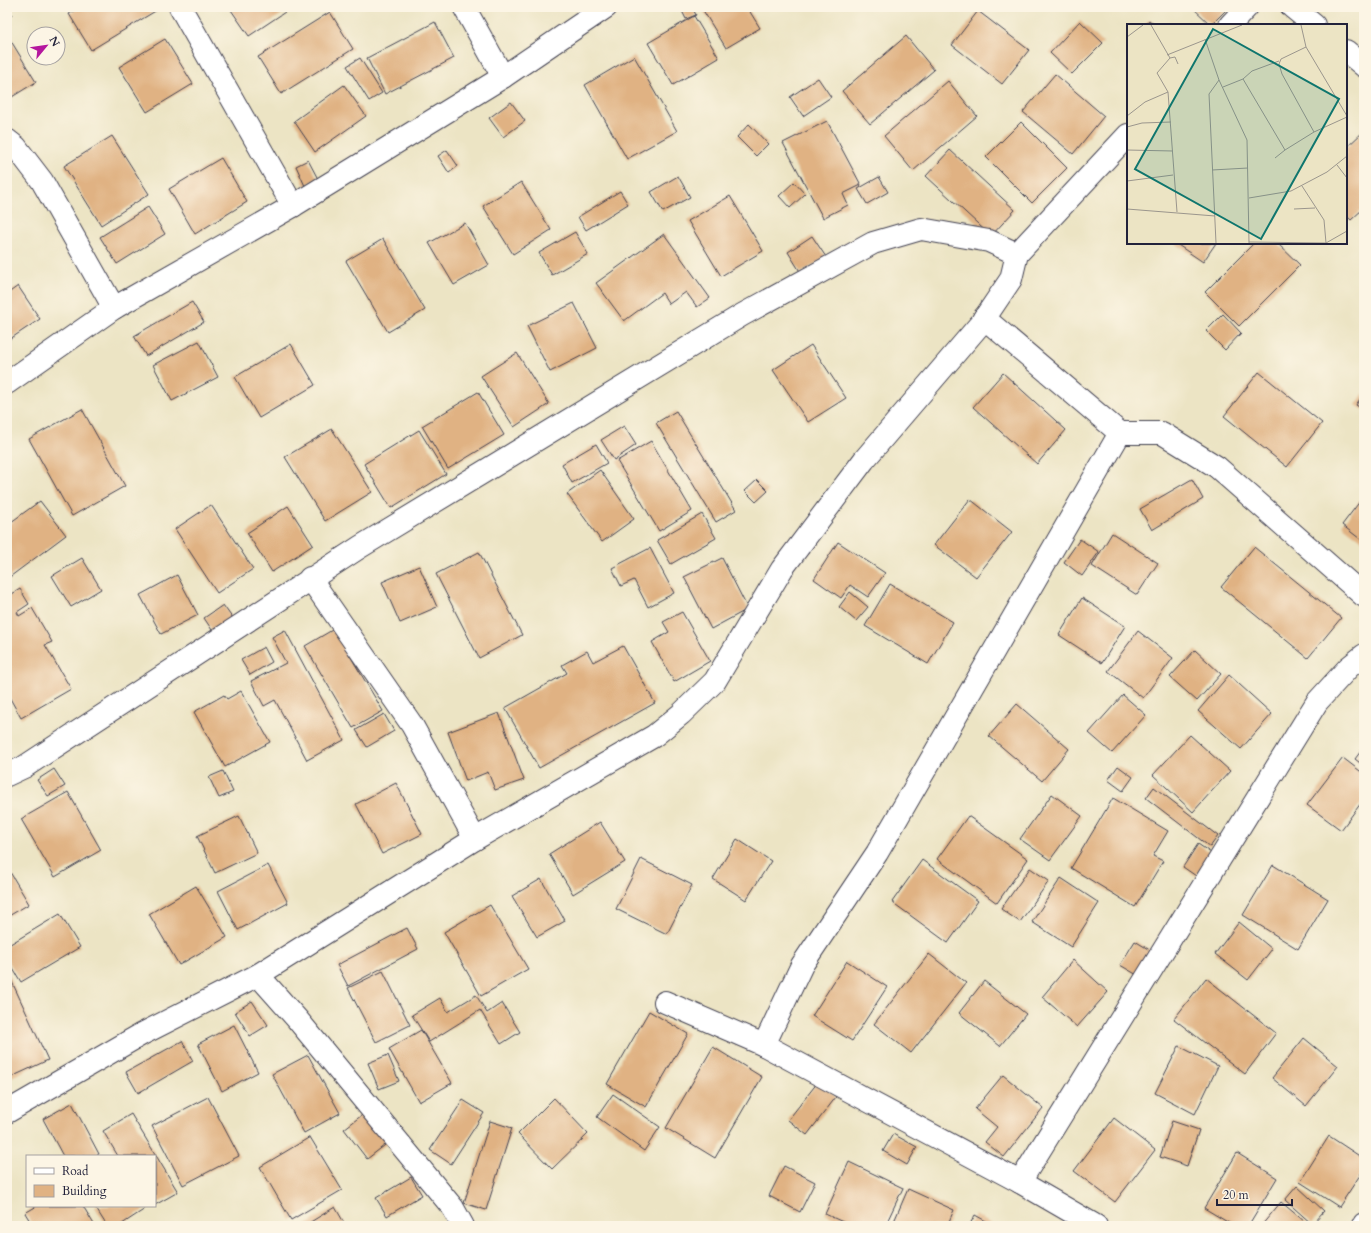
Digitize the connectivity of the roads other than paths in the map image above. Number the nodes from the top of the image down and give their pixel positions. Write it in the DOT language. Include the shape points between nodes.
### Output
graph roads {
  1 [pos="180,7"];
  2 [pos="464,7"];
  3 [pos="606,7"];
  4 [pos="1247,7"];
  5 [pos="1292,7"];
  6 [pos="1231,24"];
  7 [pos="1313,24"];
  8 [pos="1347,52"];
  9 [pos="1364,66"];
  10 [pos="502,77"];
  11 [pos="1127,136"];
  12 [pos="7,140"];
  13 [pos="293,206"];
  14 [pos="1017,254"];
  15 [pos="114,308"];
  16 [pos="984,318"];
  17 [pos="7,383"];
  18 [pos="1120,433"];
  19 [pos="310,578"];
  20 [pos="1364,596"];
  21 [pos="1364,656"];
  22 [pos="7,775"];
  23 [pos="475,840"];
  24 [pos="258,975"];
  25 [pos="665,1002"];
  26 [pos="764,1045"];
  27 [pos="7,1112"];
  28 [pos="1020,1182"];
  29 [pos="463,1226"];
  30 [pos="1096,1226"];
  1 -- 13 [label="street"];
  2 -- 10 [label="street"];
  3 -- 10 [label="street"];
  4 -- 6 [label="street"];
  5 -- 7 [label="street"];
  8 -- 9 [label="street"];
  10 -- 13 [label="street"];
  11 -- 14 [label="street"];
  12 -- 15 [label="street" via="16,147 42,181"];
  13 -- 15 [label="street"];
  14 -- 16 [label="street" via="1010,279"];
  14 -- 19 [label="street" via="989,241 921,229 873,243 742,315"];
  15 -- 17 [label="street"];
  16 -- 18 [label="street"];
  16 -- 23 [label="street" via="864,460 782,569 715,681 654,736"];
  18 -- 20 [label="street" via="1162,433 1217,467"];
  18 -- 26 [label="street" via="877,853 802,965"];
  19 -- 22 [label="street" via="24,767"];
  19 -- 23 [label="street" via="412,725"];
  21 -- 28 [label="street" via="1349,667 1318,702"];
  23 -- 24 [label="street"];
  24 -- 27 [label="street" via="142,1034"];
  24 -- 29 [label="street" via="452,1208"];
  25 -- 26 [label="street"];
  26 -- 28 [label="street"];
  28 -- 30 [label="street"];
}
